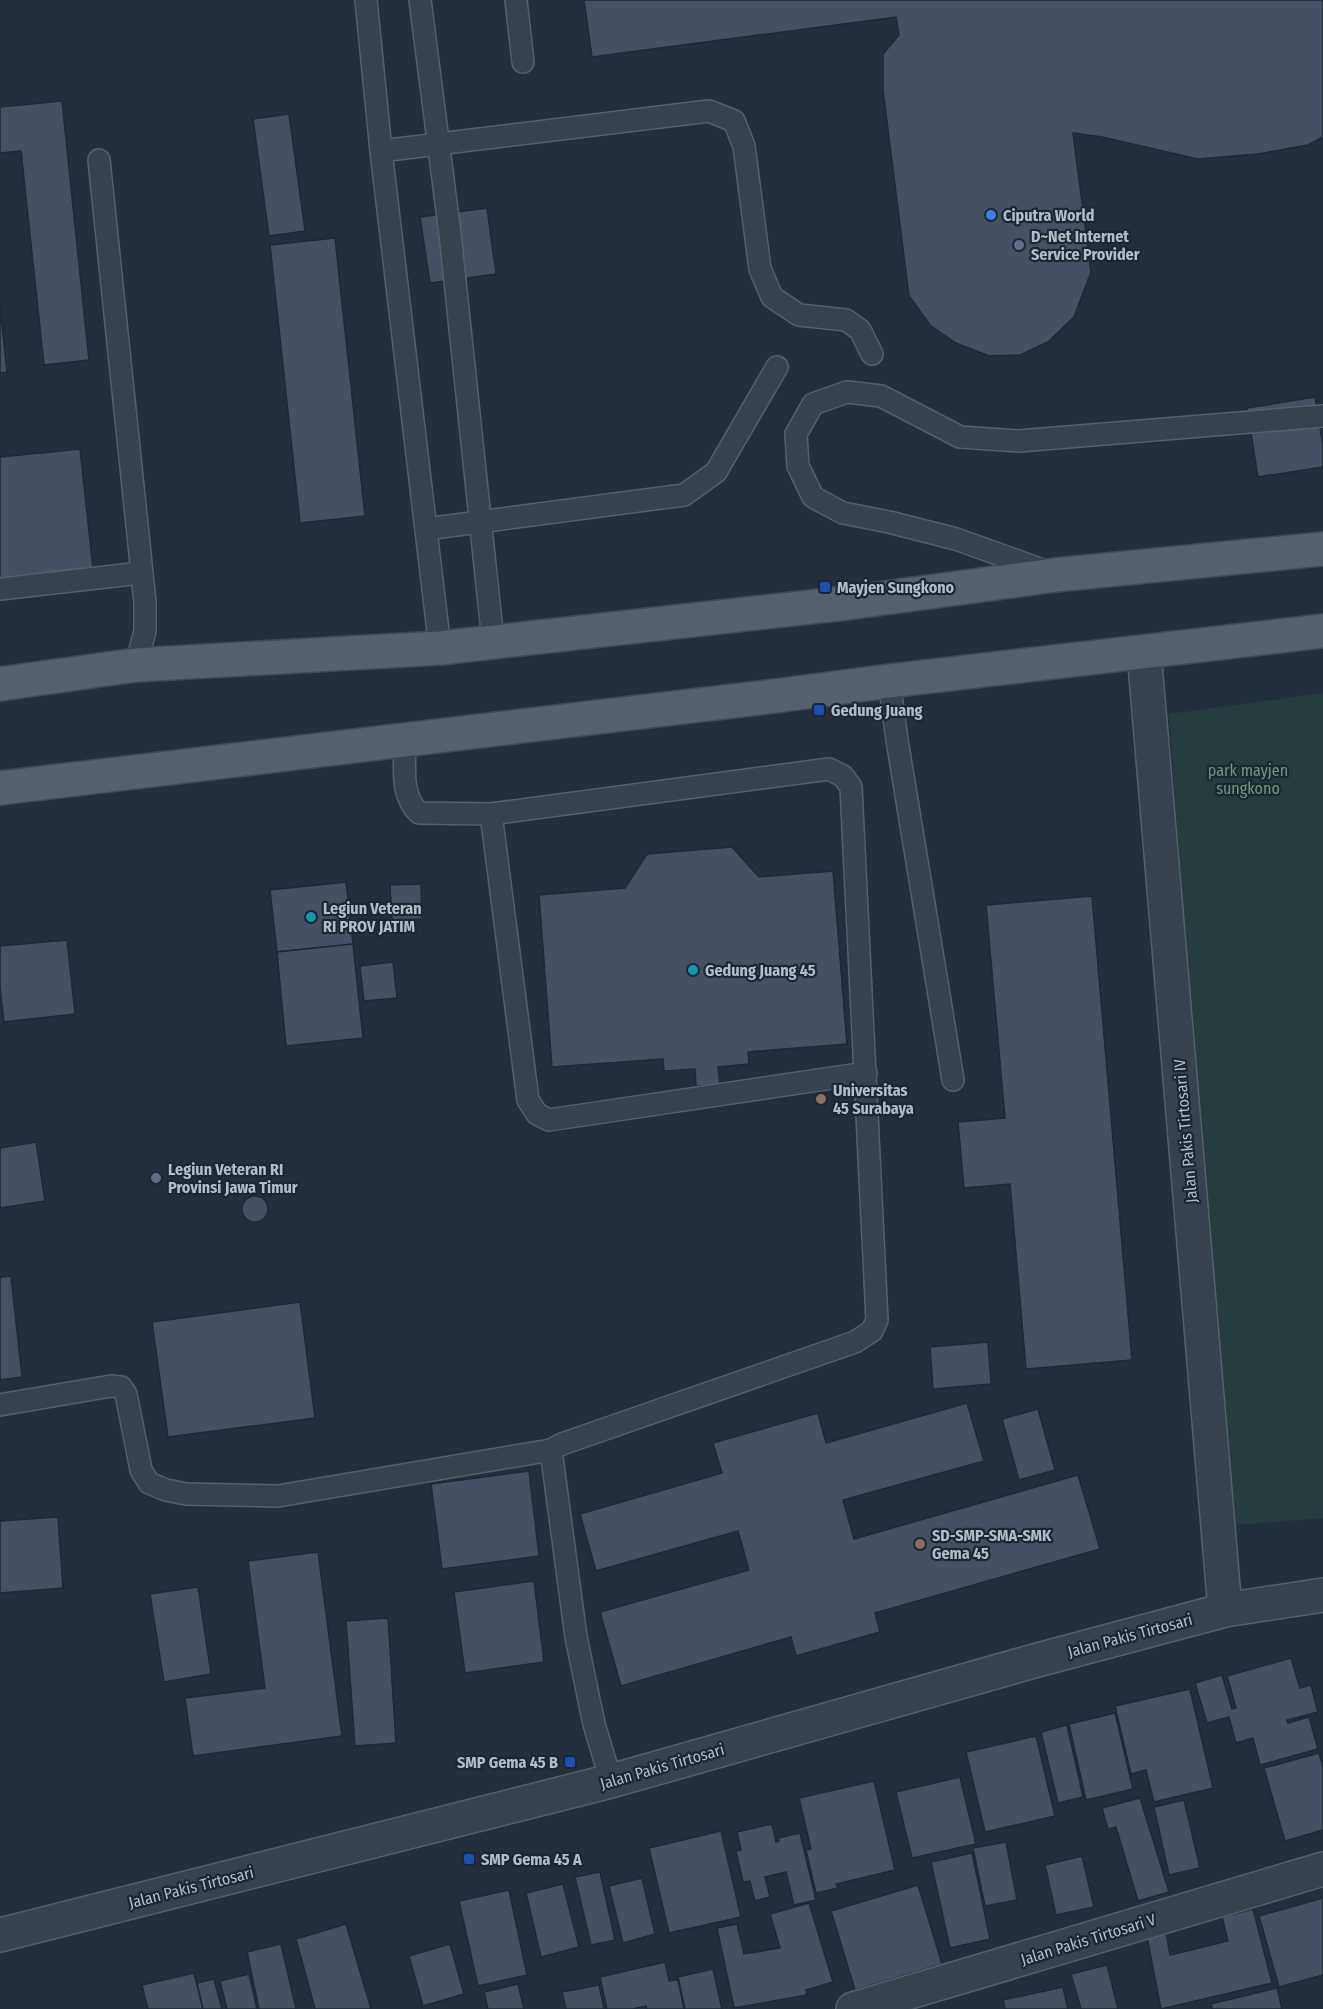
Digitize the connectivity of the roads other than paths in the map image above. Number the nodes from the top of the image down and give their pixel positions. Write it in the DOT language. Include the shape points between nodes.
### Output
graph roads {
  1 [pos="366,0"];
  2 [pos="420,0"];
  3 [pos="516,0"];
  4 [pos="523,62"];
  5 [pos="438,145"];
  6 [pos="381,151"];
  7 [pos="99,160"];
  8 [pos="872,354"];
  9 [pos="777,367"];
  10 [pos="1323,416"];
  11 [pos="480,522"];
  12 [pos="426,529"];
  13 [pos="1323,549"];
  14 [pos="141,573"];
  15 [pos="1055,574"];
  16 [pos="0,589"];
  17 [pos="1323,631"];
  18 [pos="494,641"];
  19 [pos="440,648"];
  20 [pos="1144,652"];
  21 [pos="136,665"];
  22 [pos="889,681"];
  23 [pos="0,684"];
  24 [pos="405,741"];
  25 [pos="0,788"];
  26 [pos="491,814"];
  27 [pos="866,1073"];
  28 [pos="953,1080"];
  29 [pos="0,1405"];
  30 [pos="551,1450"];
  31 [pos="1323,1595"];
  32 [pos="1225,1610"];
  33 [pos="610,1781"];
  34 [pos="1323,1869"];
  35 [pos="0,1935"];
  36 [pos="853,2009"];
  1 -- 6 [label="lane"];
  2 -- 5 [label="lane"];
  3 -- 4 [label="lane"];
  5 -- 6 [label="lane"];
  5 -- 8 [label="lane" via="709,111 734,121 744,146 760,269 772,297 799,315 846,320 860,330"];
  5 -- 11 [label="lane"];
  6 -- 12 [label="lane"];
  7 -- 14 [label="lane"];
  9 -- 11 [label="lane" via="716,472 684,495"];
  10 -- 15 [label="lane" via="1019,441 960,437 881,396 848,392 813,404 796,435 798,466 813,497 843,513 956,538"];
  11 -- 12 [label="lane"];
  11 -- 18 [label="lane"];
  12 -- 19 [label="lane"];
  13 -- 15 [label="main road"];
  14 -- 16 [label="lane"];
  14 -- 21 [label="lane" via="145,631"];
  15 -- 18 [label="main road" via="847,603"];
  17 -- 20 [label="main road"];
  18 -- 19 [label="main road"];
  19 -- 21 [label="main road"];
  20 -- 22 [label="main road"];
  20 -- 32 [label="street, Jalan Pakis Tirtosari IV"];
  21 -- 23 [label="main road"];
  22 -- 24 [label="main road"];
  22 -- 28 [label="lane"];
  24 -- 25 [label="main road"];
  24 -- 26 [label="lane" via="406,794 419,813"];
  26 -- 27 [label="lane" via="528,1100 537,1114 549,1120"];
  26 -- 27 [label="lane" via="829,768 843,776 851,787"];
  27 -- 30 [label="lane" via="877,1320 872,1331 855,1342"];
  29 -- 30 [label="lane" via="121,1387 126,1394 141,1470 150,1483 186,1494 278,1496"];
  30 -- 33 [label="lane" via="576,1637"];
  31 -- 32 [label="street, Jalan Pakis Tirtosari"];
  32 -- 33 [label="street, Jalan Pakis Tirtosari"];
  33 -- 35 [label="street, Jalan Pakis Tirtosari"];
  34 -- 36 [label="street, Jalan Pakis Tirtosari V"];
}
